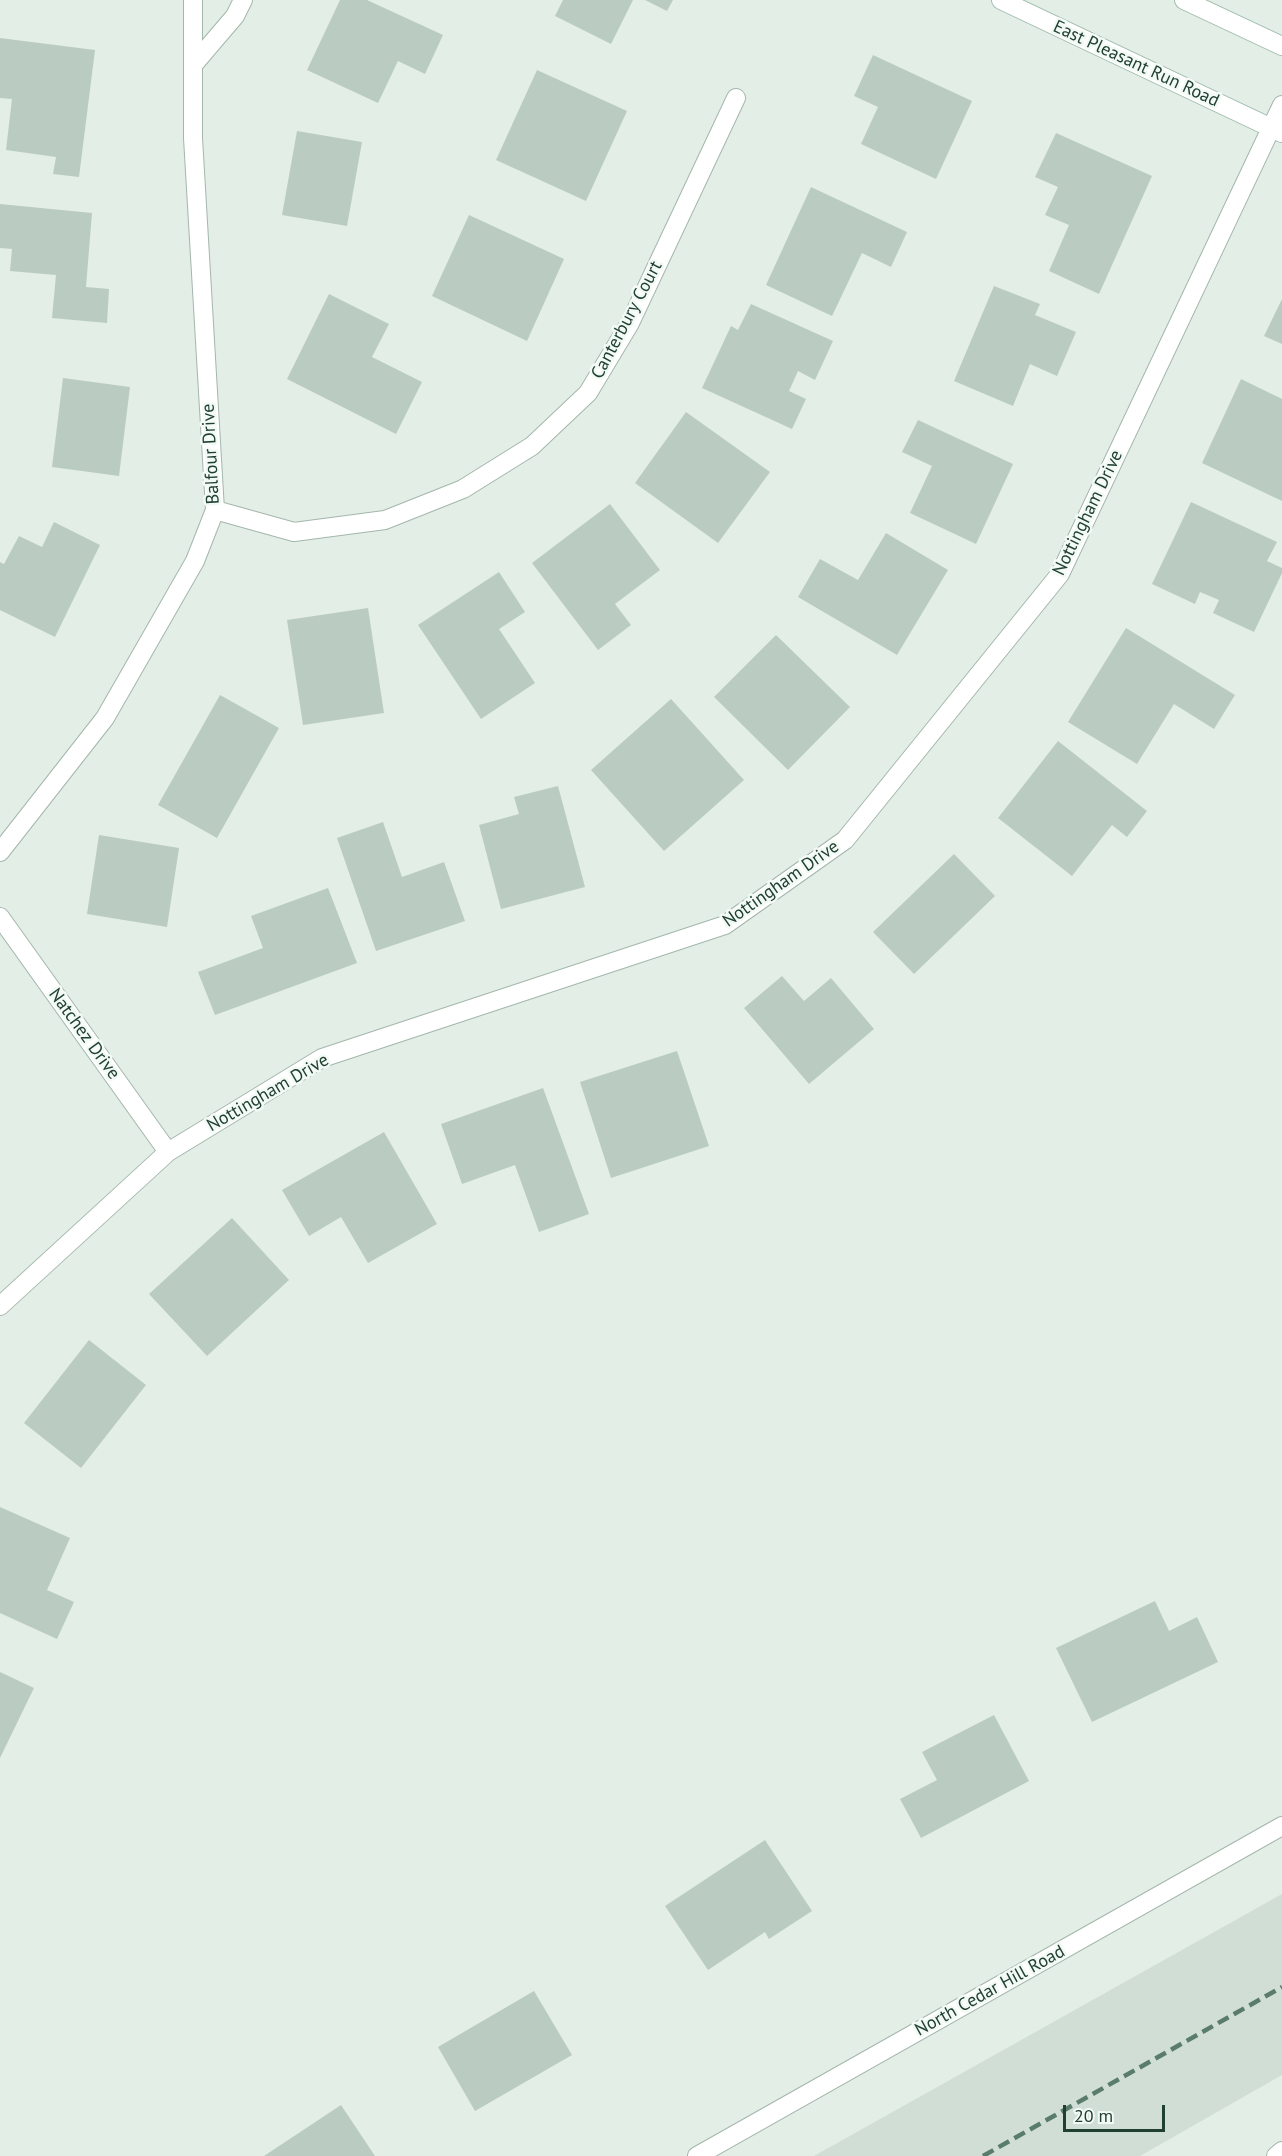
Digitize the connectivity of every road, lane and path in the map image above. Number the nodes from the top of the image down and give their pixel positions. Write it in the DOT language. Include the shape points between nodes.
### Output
graph roads {
  1 [pos="193,0"];
  2 [pos="243,0"];
  3 [pos="1001,0"];
  4 [pos="1184,0"];
  5 [pos="1282,46"];
  6 [pos="194,64"];
  7 [pos="736,98"];
  8 [pos="1282,105"];
  9 [pos="1277,130"];
  10 [pos="215,510"];
  11 [pos="0,852"];
  12 [pos="0,917"];
  13 [pos="168,1152"];
  14 [pos="0,1306"];
  15 [pos="1282,1826"];
  16 [pos="1282,2151"];
  17 [pos="698,2156"];
  18 [pos="1276,2156"];
  1 -- 6 [label="street, Balfour Drive"];
  2 -- 6 [label="street" via="235,16"];
  3 -- 9 [label="street, East Pleasant Run Road"];
  4 -- 5 [label="street"];
  6 -- 10 [label="street, Balfour Drive" via="193,138"];
  7 -- 10 [label="street, Canterbury Court" via="630,323 588,393 532,446 463,489 385,520 294,532"];
  8 -- 9 [label="street, Nottingham Drive"];
  9 -- 13 [label="street, Nottingham Drive" via="1060,574 845,840 725,925 322,1058"];
  10 -- 11 [label="street, Balfour Drive" via="195,561 105,718"];
  12 -- 13 [label="street, Natchez Drive"];
  13 -- 14 [label="street, Nottingham Drive"];
  15 -- 17 [label="street, North Cedar Hill Road"];
  16 -- 18 [label="street"];
}
